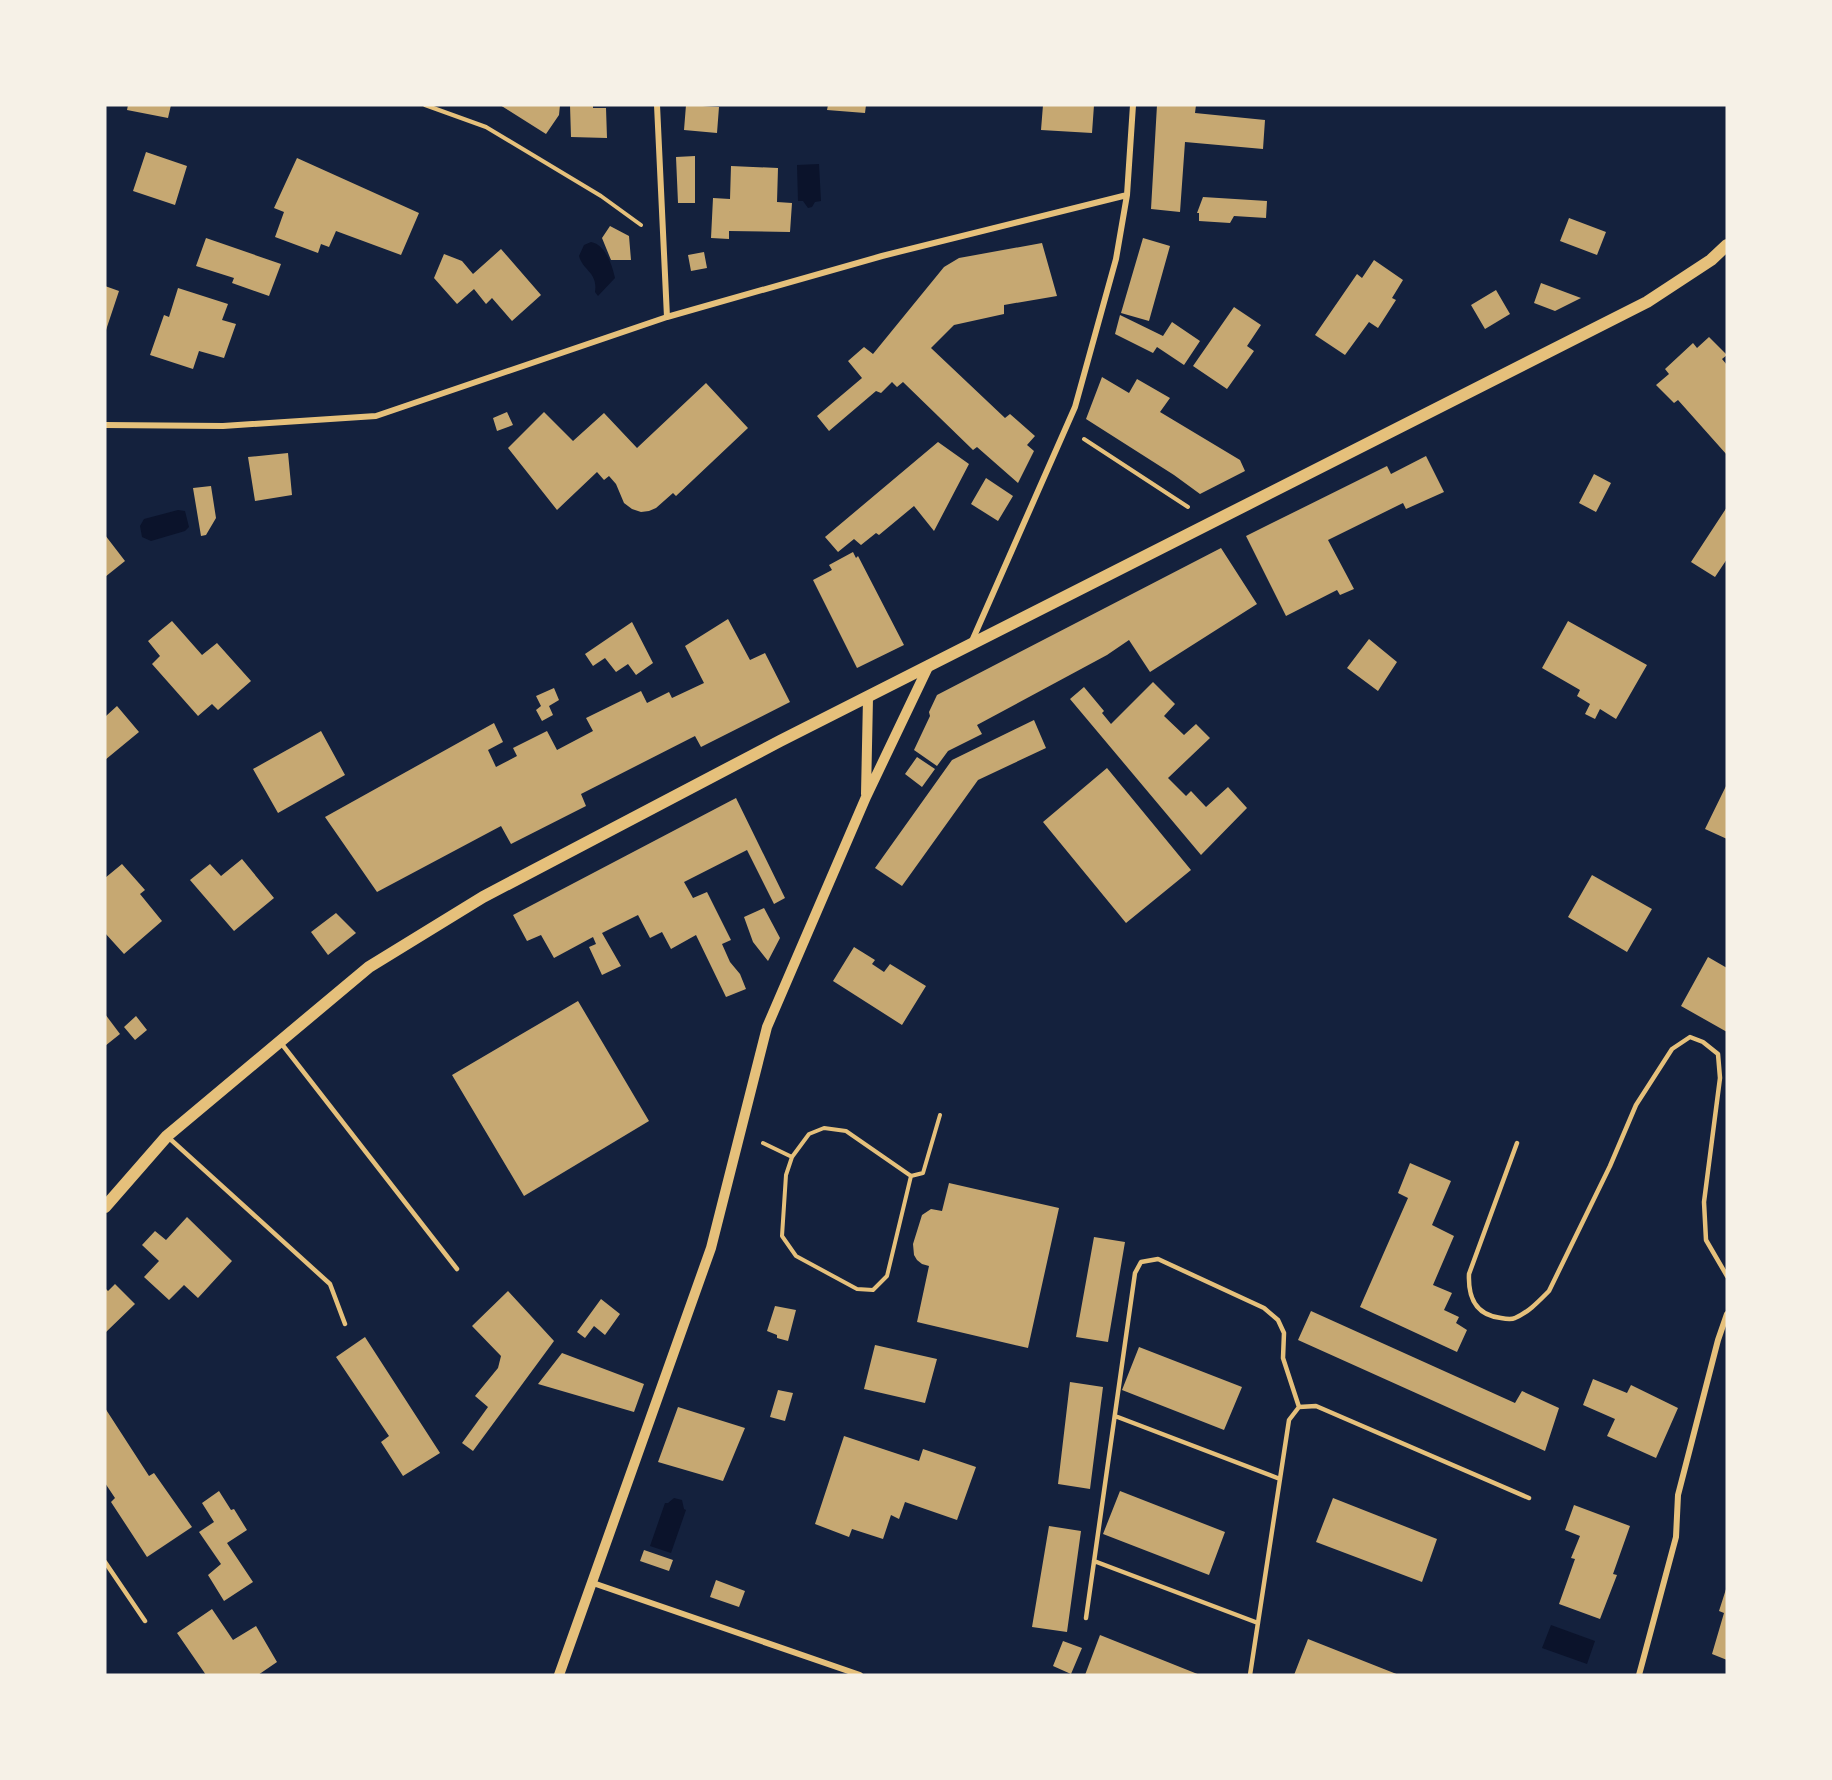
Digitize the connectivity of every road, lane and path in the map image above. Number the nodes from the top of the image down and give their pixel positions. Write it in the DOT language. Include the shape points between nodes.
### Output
graph roads {
  1 [pos="425,105"];
  2 [pos="657,105"];
  3 [pos="1133,105"];
  4 [pos="1127,195"];
  5 [pos="663,241"];
  6 [pos="1727,245"];
  7 [pos="667,317"];
  8 [pos="105,425"];
  9 [pos="1080,436"];
  10 [pos="1183,504"];
  11 [pos="971,644"];
  12 [pos="929,666"];
  13 [pos="868,698"];
  14 [pos="866,797"];
  15 [pos="280,1041"];
  16 [pos="940,1115"];
  17 [pos="741,1132"];
  18 [pos="167,1136"];
  19 [pos="1517,1143"];
  20 [pos="792,1157"];
  21 [pos="911,1176"];
  22 [pos="105,1207"];
  23 [pos="457,1269"];
  24 [pos="1727,1276"];
  25 [pos="1727,1314"];
  26 [pos="345,1324"];
  27 [pos="1299,1407"];
  28 [pos="1115,1416"];
  29 [pos="1280,1479"];
  30 [pos="1529,1498"];
  31 [pos="1094,1561"];
  32 [pos="105,1562"];
  33 [pos="593,1583"];
  34 [pos="1086,1618"];
  35 [pos="145,1621"];
  36 [pos="1258,1623"];
  37 [pos="834,1667"];
  38 [pos="559,1675"];
  39 [pos="833,1675"];
  40 [pos="860,1675"];
  41 [pos="1250,1675"];
  42 [pos="1638,1675"];
  1 -- 5 [label="path" via="486,127 601,196"];
  2 -- 5 [label="street"];
  3 -- 4 [label="street"];
  4 -- 7 [label="street" via="882,256"];
  4 -- 11 [label="street" via="1116,259 1075,407"];
  5 -- 7 [label="street"];
  6 -- 11 [label="main road" via="1647,302"];
  7 -- 8 [label="street" via="376,416 223,426"];
  9 -- 10 [label="path"];
  11 -- 12 [label="main road"];
  12 -- 13 [label="main road"];
  12 -- 14 [label="street"];
  13 -- 14 [label="street"];
  13 -- 15 [label="main road" via="483,897 369,967"];
  14 -- 17 [label="street" via="767,1027"];
  15 -- 18 [label="main road"];
  15 -- 23 [label="lane"];
  16 -- 21 [label="path" via="923,1173"];
  17 -- 20 [label="path"];
  17 -- 33 [label="street" via="711,1248"];
  18 -- 22 [label="main road"];
  18 -- 26 [label="lane" via="330,1284"];
  19 -- 24 [label="lane" via="1469,1274 1468,1291 1477,1308 1492,1317 1513,1320 1534,1307 1549,1291 1636,1105 1672,1049 1690,1037 1703,1042 1718,1054 1720,1078 1704,1202 1706,1240"];
  20 -- 21 [label="path" via="809,1134 824,1128 846,1131"];
  20 -- 21 [label="path" via="786,1175 782,1236 796,1256 857,1289 873,1290 887,1276"];
  25 -- 42 [label="street" via="1678,1495 1676,1537"];
  27 -- 28 [label="lane" via="1283,1358 1284,1333 1278,1320 1264,1308 1158,1259 1141,1262 1135,1273"];
  27 -- 29 [label="lane" via="1289,1420"];
  27 -- 30 [label="lane" via="1316,1406"];
  28 -- 29 [label="lane"];
  28 -- 31 [label="lane"];
  29 -- 36 [label="lane"];
  31 -- 34 [label="lane"];
  31 -- 36 [label="lane"];
  32 -- 35 [label="lane"];
  33 -- 37 [label="street"];
  33 -- 38 [label="street"];
  36 -- 41 [label="lane"];
  37 -- 39 [label="street"];
  37 -- 40 [label="street"];
}
